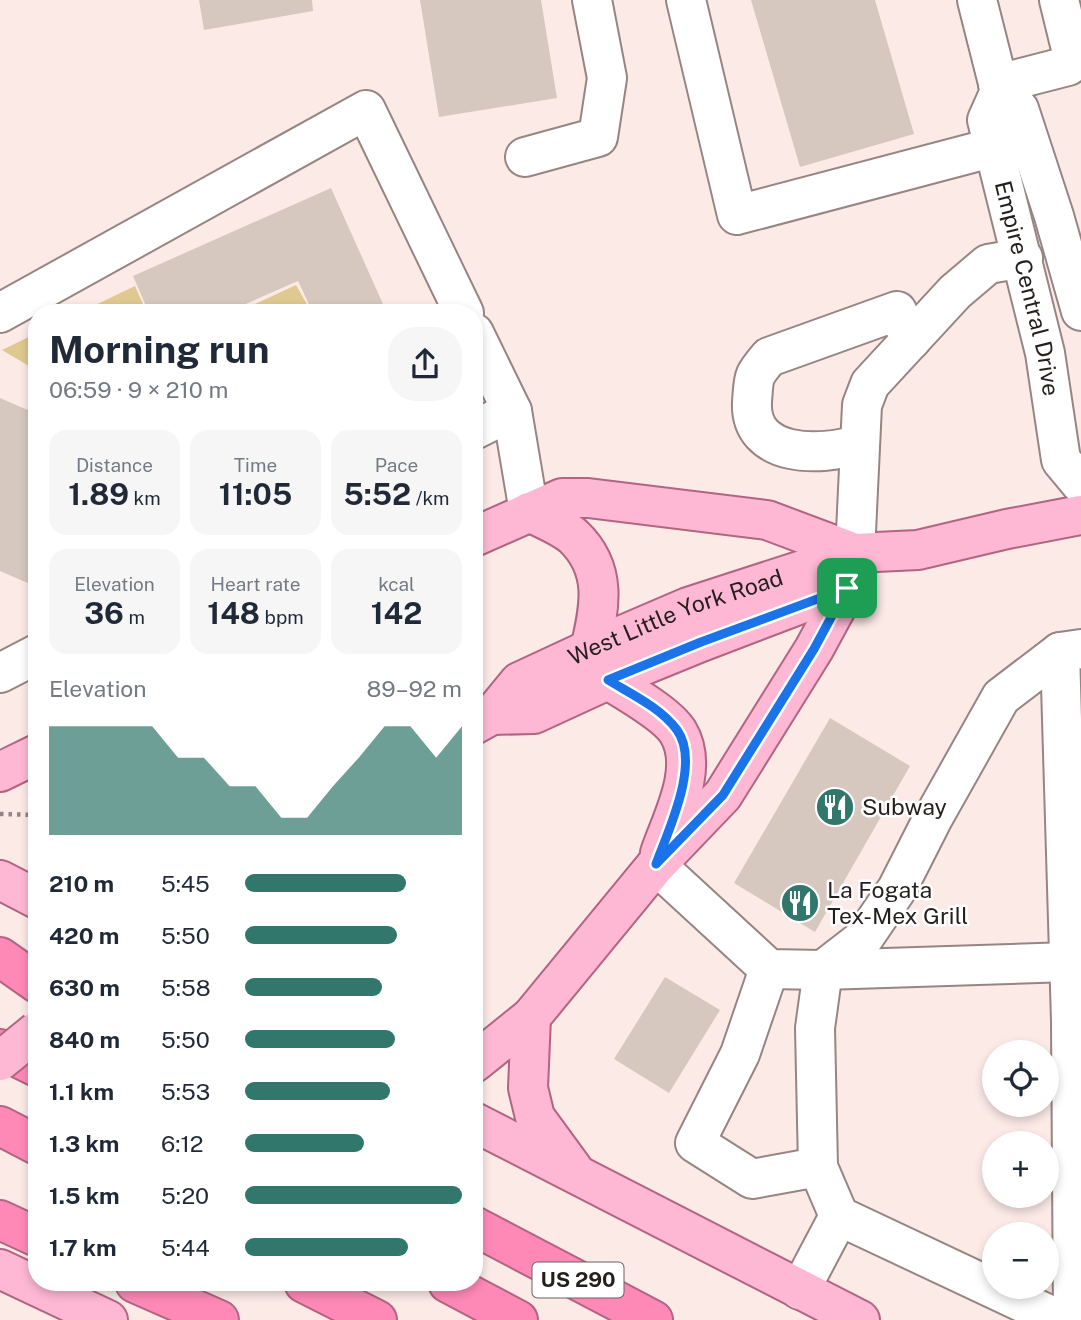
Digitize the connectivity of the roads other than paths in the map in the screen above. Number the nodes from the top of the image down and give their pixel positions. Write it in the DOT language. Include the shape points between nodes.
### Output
graph roads {
  1 [pos="593,0"];
  2 [pos="686,0"];
  3 [pos="977,0"];
  4 [pos="1059,0"];
  5 [pos="999,88"];
  6 [pos="995,147"];
  7 [pos="525,157"];
  8 [pos="1067,219"];
  9 [pos="1023,258"];
  10 [pos="460,304"];
  11 [pos="1081,311"];
  12 [pos="0,313"];
  13 [pos="911,340"];
  14 [pos="483,352"];
  15 [pos="512,411"];
  16 [pos="483,426"];
  17 [pos="859,444"];
  18 [pos="1081,484"];
  19 [pos="529,512"];
  20 [pos="1081,515"];
  21 [pos="483,533"];
  22 [pos="851,570"];
  23 [pos="1070,650"];
  24 [pos="28,659"];
  25 [pos="599,664"];
  26 [pos="0,673"];
  27 [pos="483,720"];
  28 [pos="28,758"];
  29 [pos="0,772"];
  30 [pos="656,864"];
  31 [pos="0,880"];
  32 [pos="28,894"];
  33 [pos="0,957"];
  34 [pos="1069,962"];
  35 [pos="769,969"];
  36 [pos="823,970"];
  37 [pos="28,977"];
  38 [pos="0,987"];
  39 [pos="28,1001"];
  40 [pos="531,1017"];
  41 [pos="28,1038"];
  42 [pos="0,1049"];
  43 [pos="483,1056"];
  44 [pos="0,1061"];
  45 [pos="28,1063"];
  46 [pos="0,1126"];
  47 [pos="483,1127"];
  48 [pos="28,1140"];
  49 [pos="818,1167"];
  50 [pos="576,1174"];
  51 [pos="839,1216"];
  52 [pos="0,1220"];
  53 [pos="483,1231"];
  54 [pos="28,1233"];
  55 [pos="0,1269"];
  56 [pos="28,1282"];
  57 [pos="800,1290"];
  58 [pos="47,1291"];
  59 [pos="153,1291"];
  60 [pos="320,1291"];
  61 [pos="464,1291"];
  62 [pos="108,1320"];
  63 [pos="219,1320"];
  64 [pos="377,1320"];
  65 [pos="518,1320"];
  66 [pos="653,1320"];
  67 [pos="860,1320"];
  68 [pos="1060,1320"];
  69 [pos="1073,1320"];
  1 -- 7 [label="street" via="607,78 598,137"];
  2 -- 6 [label="street" via="737,215"];
  3 -- 5 [label="street, Empire Central Drive"];
  4 -- 5 [label="street" via="1072,53 1068,66"];
  5 -- 6 [label="street, Empire Central Drive" via="988,120"];
  5 -- 8 [label="street, Empire Central Drive" via="1019,109"];
  6 -- 9 [label="street, Empire Central Drive"];
  8 -- 11 [label="street, Empire Central Drive"];
  9 -- 13 [label="street" via="988,264"];
  9 -- 18 [label="street, Empire Central Drive" via="1045,353 1061,460"];
  10 -- 12 [label="street" via="366,110"];
  13 -- 17 [label="street" via="870,384 862,405"];
  13 -- 17 [label="street" via="897,311 769,357 754,374 752,415 761,435 785,449 839,451"];
  14 -- 15 [label="street"];
  15 -- 16 [label="street"];
  15 -- 19 [label="street"];
  17 -- 22 [label="street"];
  19 -- 21 [label="main road"];
  19 -- 22 [label="main road" via="562,498 589,498 766,520"];
  19 -- 25 [label="main road" via="571,534 589,554 598,580"];
  20 -- 22 [label="main road, West Little York Road" via="918,550"];
  22 -- 25 [label="main road, West Little York Road" via="688,607"];
  22 -- 30 [label="main road" via="814,649 723,795"];
  23 -- 34 [label="street"];
  23 -- 36 [label="street" via="1001,697 897,889 863,939"];
  24 -- 26 [label="street"];
  25 -- 27 [label="main road, West Little York Road" via="519,682"];
  25 -- 30 [label="main road" via="678,731 686,757 684,787"];
  28 -- 29 [label="main road"];
  30 -- 35 [label="street"];
  30 -- 40 [label="main road"];
  31 -- 32 [label="main road"];
  33 -- 37 [label="highway"];
  34 -- 36 [label="street"];
  34 -- 69 [label="street"];
  35 -- 36 [label="street"];
  35 -- 49 [label="street" via="740,1054 695,1143 752,1179"];
  36 -- 49 [label="street" via="815,1028"];
  38 -- 39 [label="highway"];
  40 -- 43 [label="main road"];
  40 -- 50 [label="main road" via="528,1088 536,1117"];
  41 -- 44 [label="main road, bridge"];
  42 -- 45 [label="highway"];
  46 -- 48 [label="highway"];
  47 -- 50 [label="main road"];
  49 -- 51 [label="street"];
  50 -- 57 [label="main road"];
  51 -- 57 [label="street"];
  51 -- 68 [label="street"];
  52 -- 54 [label="highway"];
  53 -- 66 [label="highway, US 290"];
  55 -- 56 [label="main road"];
  57 -- 67 [label="main road"];
  58 -- 62 [label="main road"];
  59 -- 63 [label="highway"];
  60 -- 64 [label="highway"];
  61 -- 65 [label="highway"];
}
